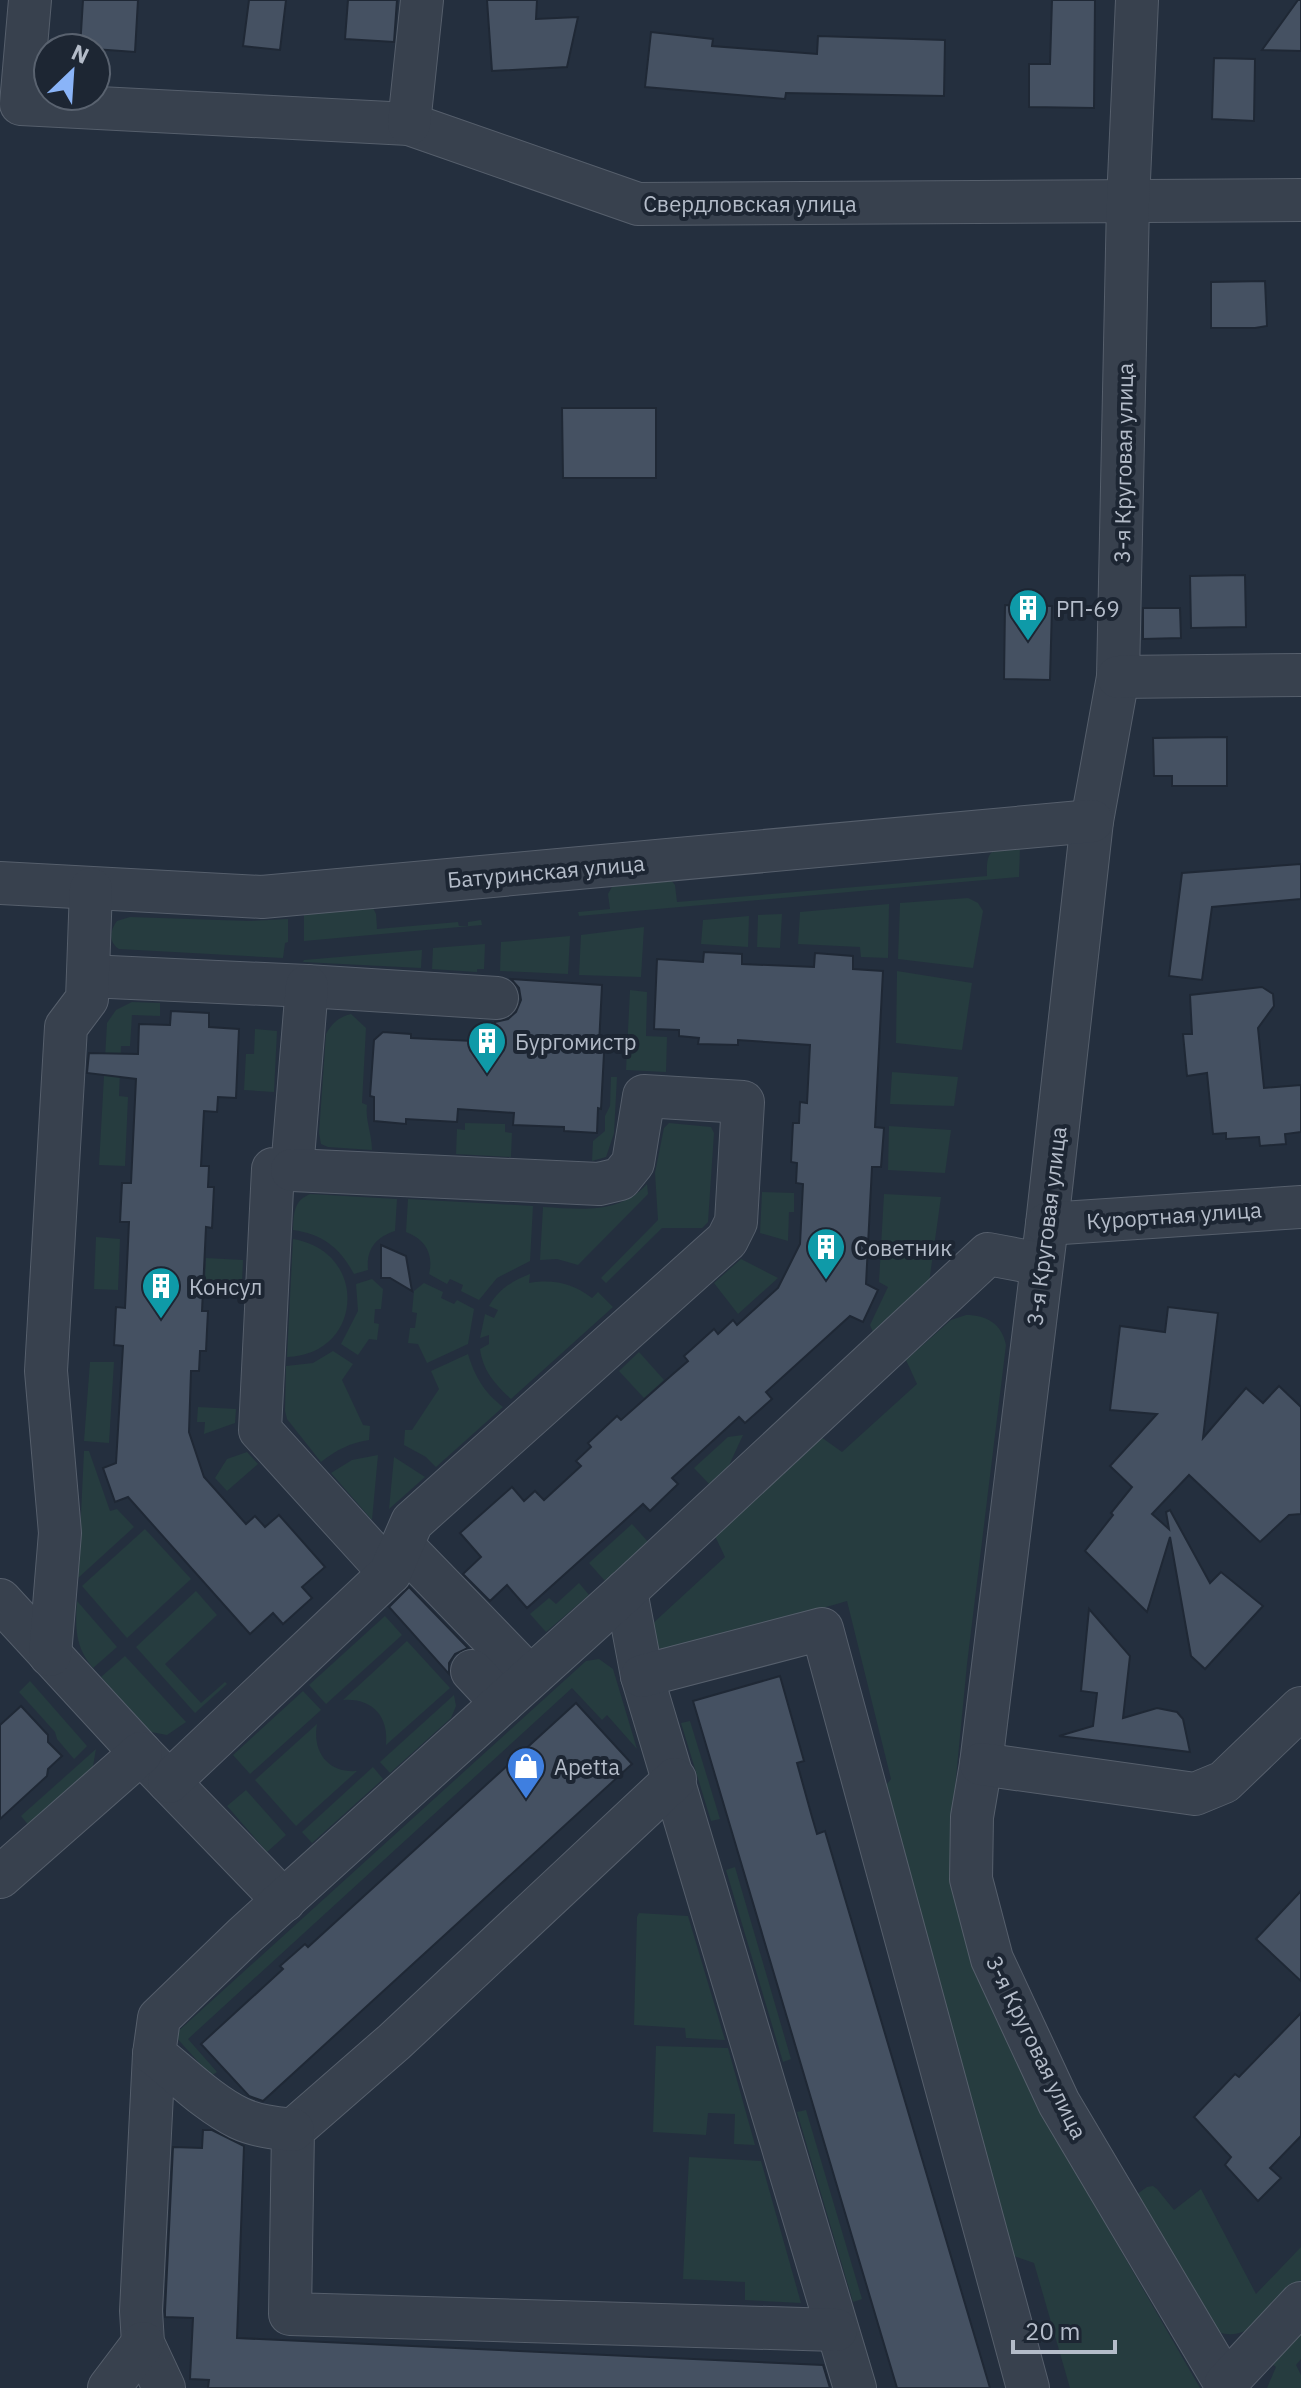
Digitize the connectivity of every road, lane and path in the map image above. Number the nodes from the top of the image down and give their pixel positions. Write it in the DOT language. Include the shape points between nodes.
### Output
graph roads {
  1 [pos="30,0"];
  2 [pos="422,0"];
  3 [pos="1137,0"];
  4 [pos="409,124"];
  5 [pos="1301,200"];
  6 [pos="1128,202"];
  7 [pos="1301,675"];
  8 [pos="1118,677"];
  9 [pos="1092,821"];
  10 [pos="0,883"];
  11 [pos="91,889"];
  12 [pos="88,976"];
  13 [pos="307,986"];
  14 [pos="497,998"];
  15 [pos="292,1170"];
  16 [pos="1301,1207"];
  17 [pos="1044,1244"];
  18 [pos="396,1559"];
  19 [pos="626,1591"];
  20 [pos="0,1600"];
  21 [pos="50,1655"];
  22 [pos="472,1671"];
  23 [pos="642,1676"];
  24 [pos="516,1690"];
  25 [pos="1301,1708"];
  26 [pos="981,1764"];
  27 [pos="155,1768"];
  28 [pos="675,1779"];
  29 [pos="1,1876"];
  30 [pos="284,1901"];
  31 [pos="154,2054"];
  32 [pos="293,2130"];
  33 [pos="1301,2303"];
  34 [pos="836,2330"];
  35 [pos="143,2343"];
  36 [pos="1227,2385"];
  37 [pos="109,2388"];
  38 [pos="164,2388"];
  39 [pos="855,2388"];
  40 [pos="1028,2388"];
  1 -- 4 [label="street, Свердловская улица" via="21,104"];
  2 -- 4 [label="street"];
  3 -- 6 [label="street, 3-я Круговая улица"];
  4 -- 6 [label="street, Свердловская улица" via="638,204"];
  5 -- 6 [label="street, Свердловская улица"];
  6 -- 8 [label="street, 3-я Круговая улица"];
  7 -- 8 [label="street"];
  8 -- 9 [label="street, 3-я Круговая улица"];
  9 -- 11 [label="street, Батуринская улица" via="262,897"];
  9 -- 17 [label="street, 3-я Круговая улица"];
  10 -- 11 [label="street, Батуринская улица"];
  11 -- 12 [label="street"];
  12 -- 13 [label="street"];
  12 -- 21 [label="street" via="87,999 66,1027 46,1371 60,1533"];
  13 -- 14 [label="street"];
  13 -- 15 [label="street"];
  15 -- 18 [label="street" via="273,1169 260,1430"];
  15 -- 18 [label="street" via="599,1184 620,1179 633,1163 644,1096 743,1102 736,1222 727,1240 412,1522"];
  16 -- 17 [label="street, Курортная улица"];
  17 -- 19 [label="street, Курортная улица" via="988,1254"];
  17 -- 26 [label="street, 3-я Круговая улица"];
  18 -- 24 [label="street"];
  18 -- 27 [label="street"];
  19 -- 23 [label="street"];
  19 -- 24 [label="street"];
  20 -- 21 [label="street"];
  21 -- 27 [label="street"];
  22 -- 24 [label="street"];
  23 -- 28 [label="street"];
  23 -- 40 [label="street" via="822,1629"];
  24 -- 30 [label="street"];
  25 -- 26 [label="street" via="1224,1782 1195,1794"];
  26 -- 36 [label="street, 3-я Круговая улица" via="972,1817 971,1879 992,1959 1059,2103"];
  27 -- 29 [label="street"];
  27 -- 30 [label="street"];
  28 -- 32 [label="street"];
  28 -- 34 [label="street"];
  30 -- 31 [label="street" via="159,2018"];
  31 -- 32 [label="street" via="241,2119"];
  31 -- 35 [label="street"];
  32 -- 34 [label="street" via="290,2314"];
  33 -- 36 [label="street"];
  34 -- 39 [label="street"];
  35 -- 37 [label="street"];
  35 -- 38 [label="street"];
}
